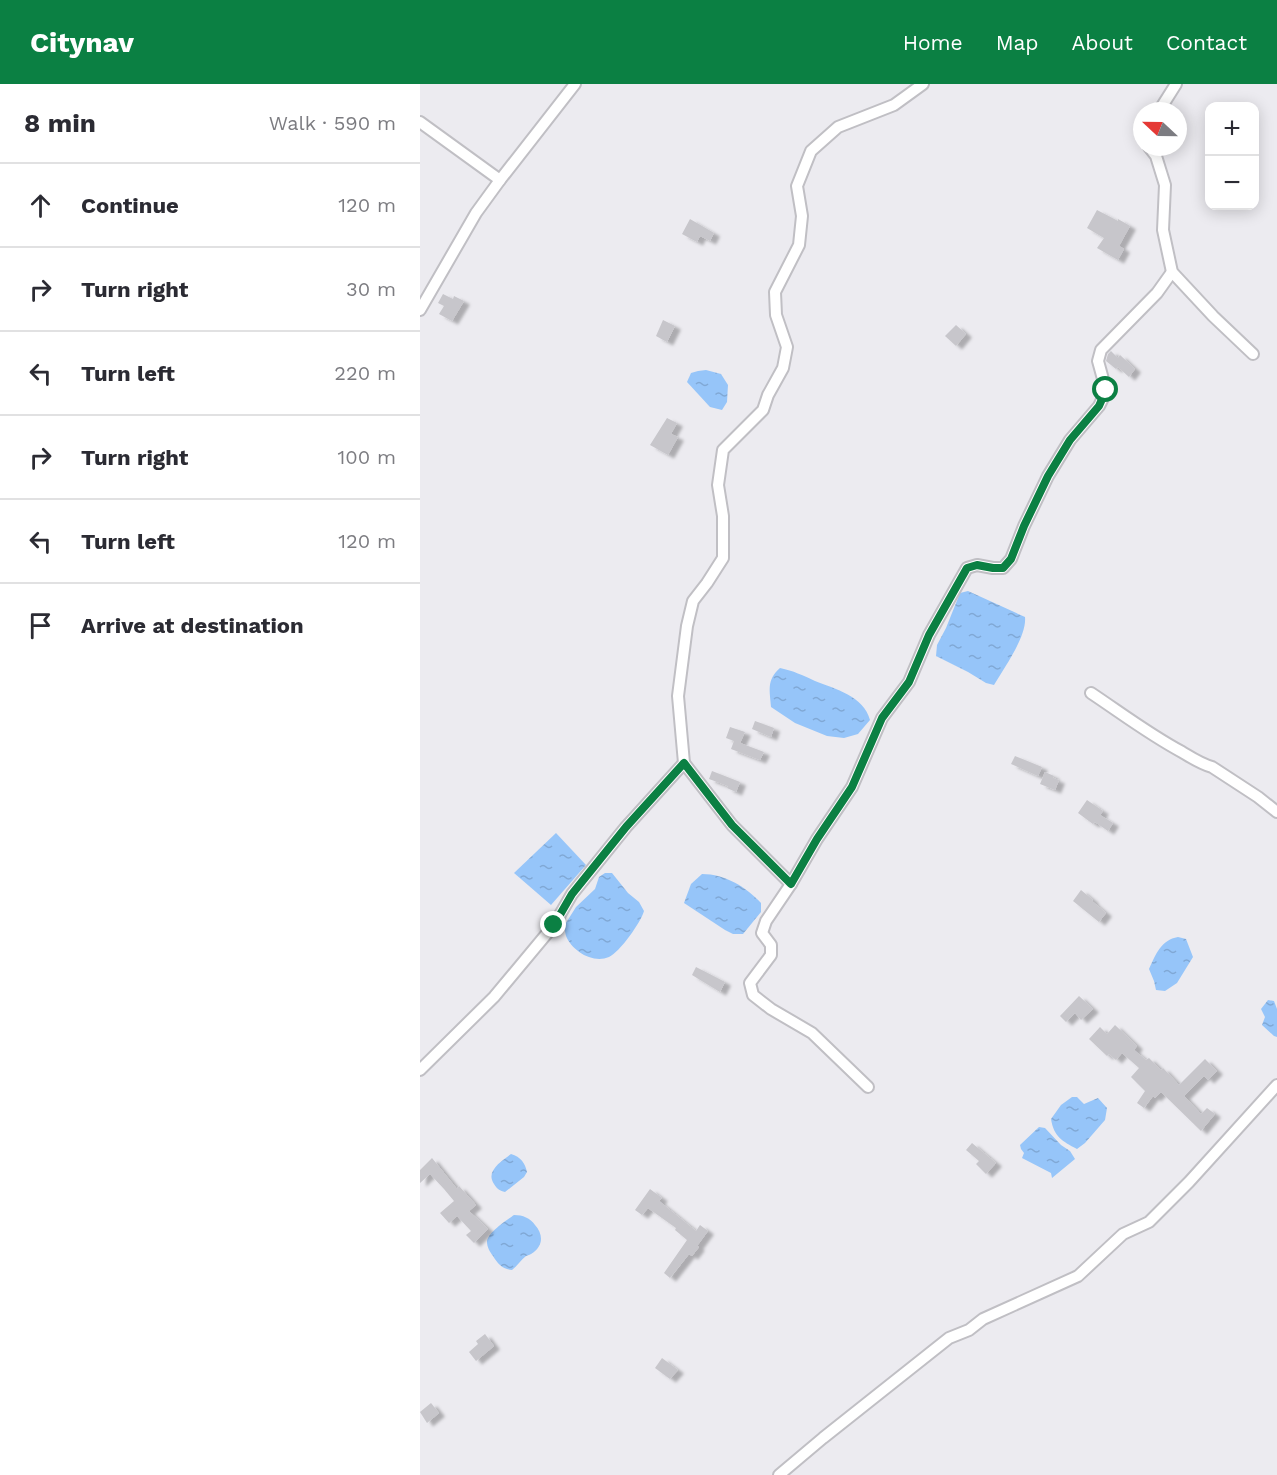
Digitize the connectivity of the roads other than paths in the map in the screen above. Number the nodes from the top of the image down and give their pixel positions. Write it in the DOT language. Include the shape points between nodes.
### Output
graph roads {
  1 [pos="575,84"];
  2 [pos="923,84"];
  3 [pos="1176,84"];
  4 [pos="1165,102"];
  5 [pos="420,122"];
  6 [pos="1156,156"];
  7 [pos="500,180"];
  8 [pos="1172,272"];
  9 [pos="420,310"];
  10 [pos="1253,354"];
  11 [pos="1090,693"];
  12 [pos="684,763"];
  13 [pos="1277,812"];
  14 [pos="791,884"];
  15 [pos="420,1070"];
  16 [pos="1277,1085"];
  17 [pos="868,1087"];
  18 [pos="779,1475"];
  1 -- 7 [label="street"];
  2 -- 12 [label="street" via="894,105 838,127 811,151 797,186 799,245 775,292 776,315 787,346 783,368 762,410 723,450 718,485 723,558 693,601 687,626 678,696"];
  3 -- 4 [label="street"];
  5 -- 7 [label="street"];
  6 -- 8 [label="street" via="1165,185 1163,230"];
  7 -- 9 [label="street" via="476,213"];
  8 -- 10 [label="street"];
  8 -- 14 [label="street" via="1157,293 1101,350 1098,361 1106,390 1103,398 1048,476 1011,559 1003,568 967,568 929,635 909,682 882,718 852,787"];
  11 -- 13 [label="street" via="1151,734 1212,767"];
  12 -- 14 [label="street" via="732,825"];
  12 -- 15 [label="street" via="626,827 572,894 554,925 494,997"];
  14 -- 17 [label="street" via="766,921 762,933 771,945 771,954 750,983 753,995 812,1033"];
  16 -- 18 [label="street" via="1149,1222 1123,1234 1078,1275 949,1338"];
}
